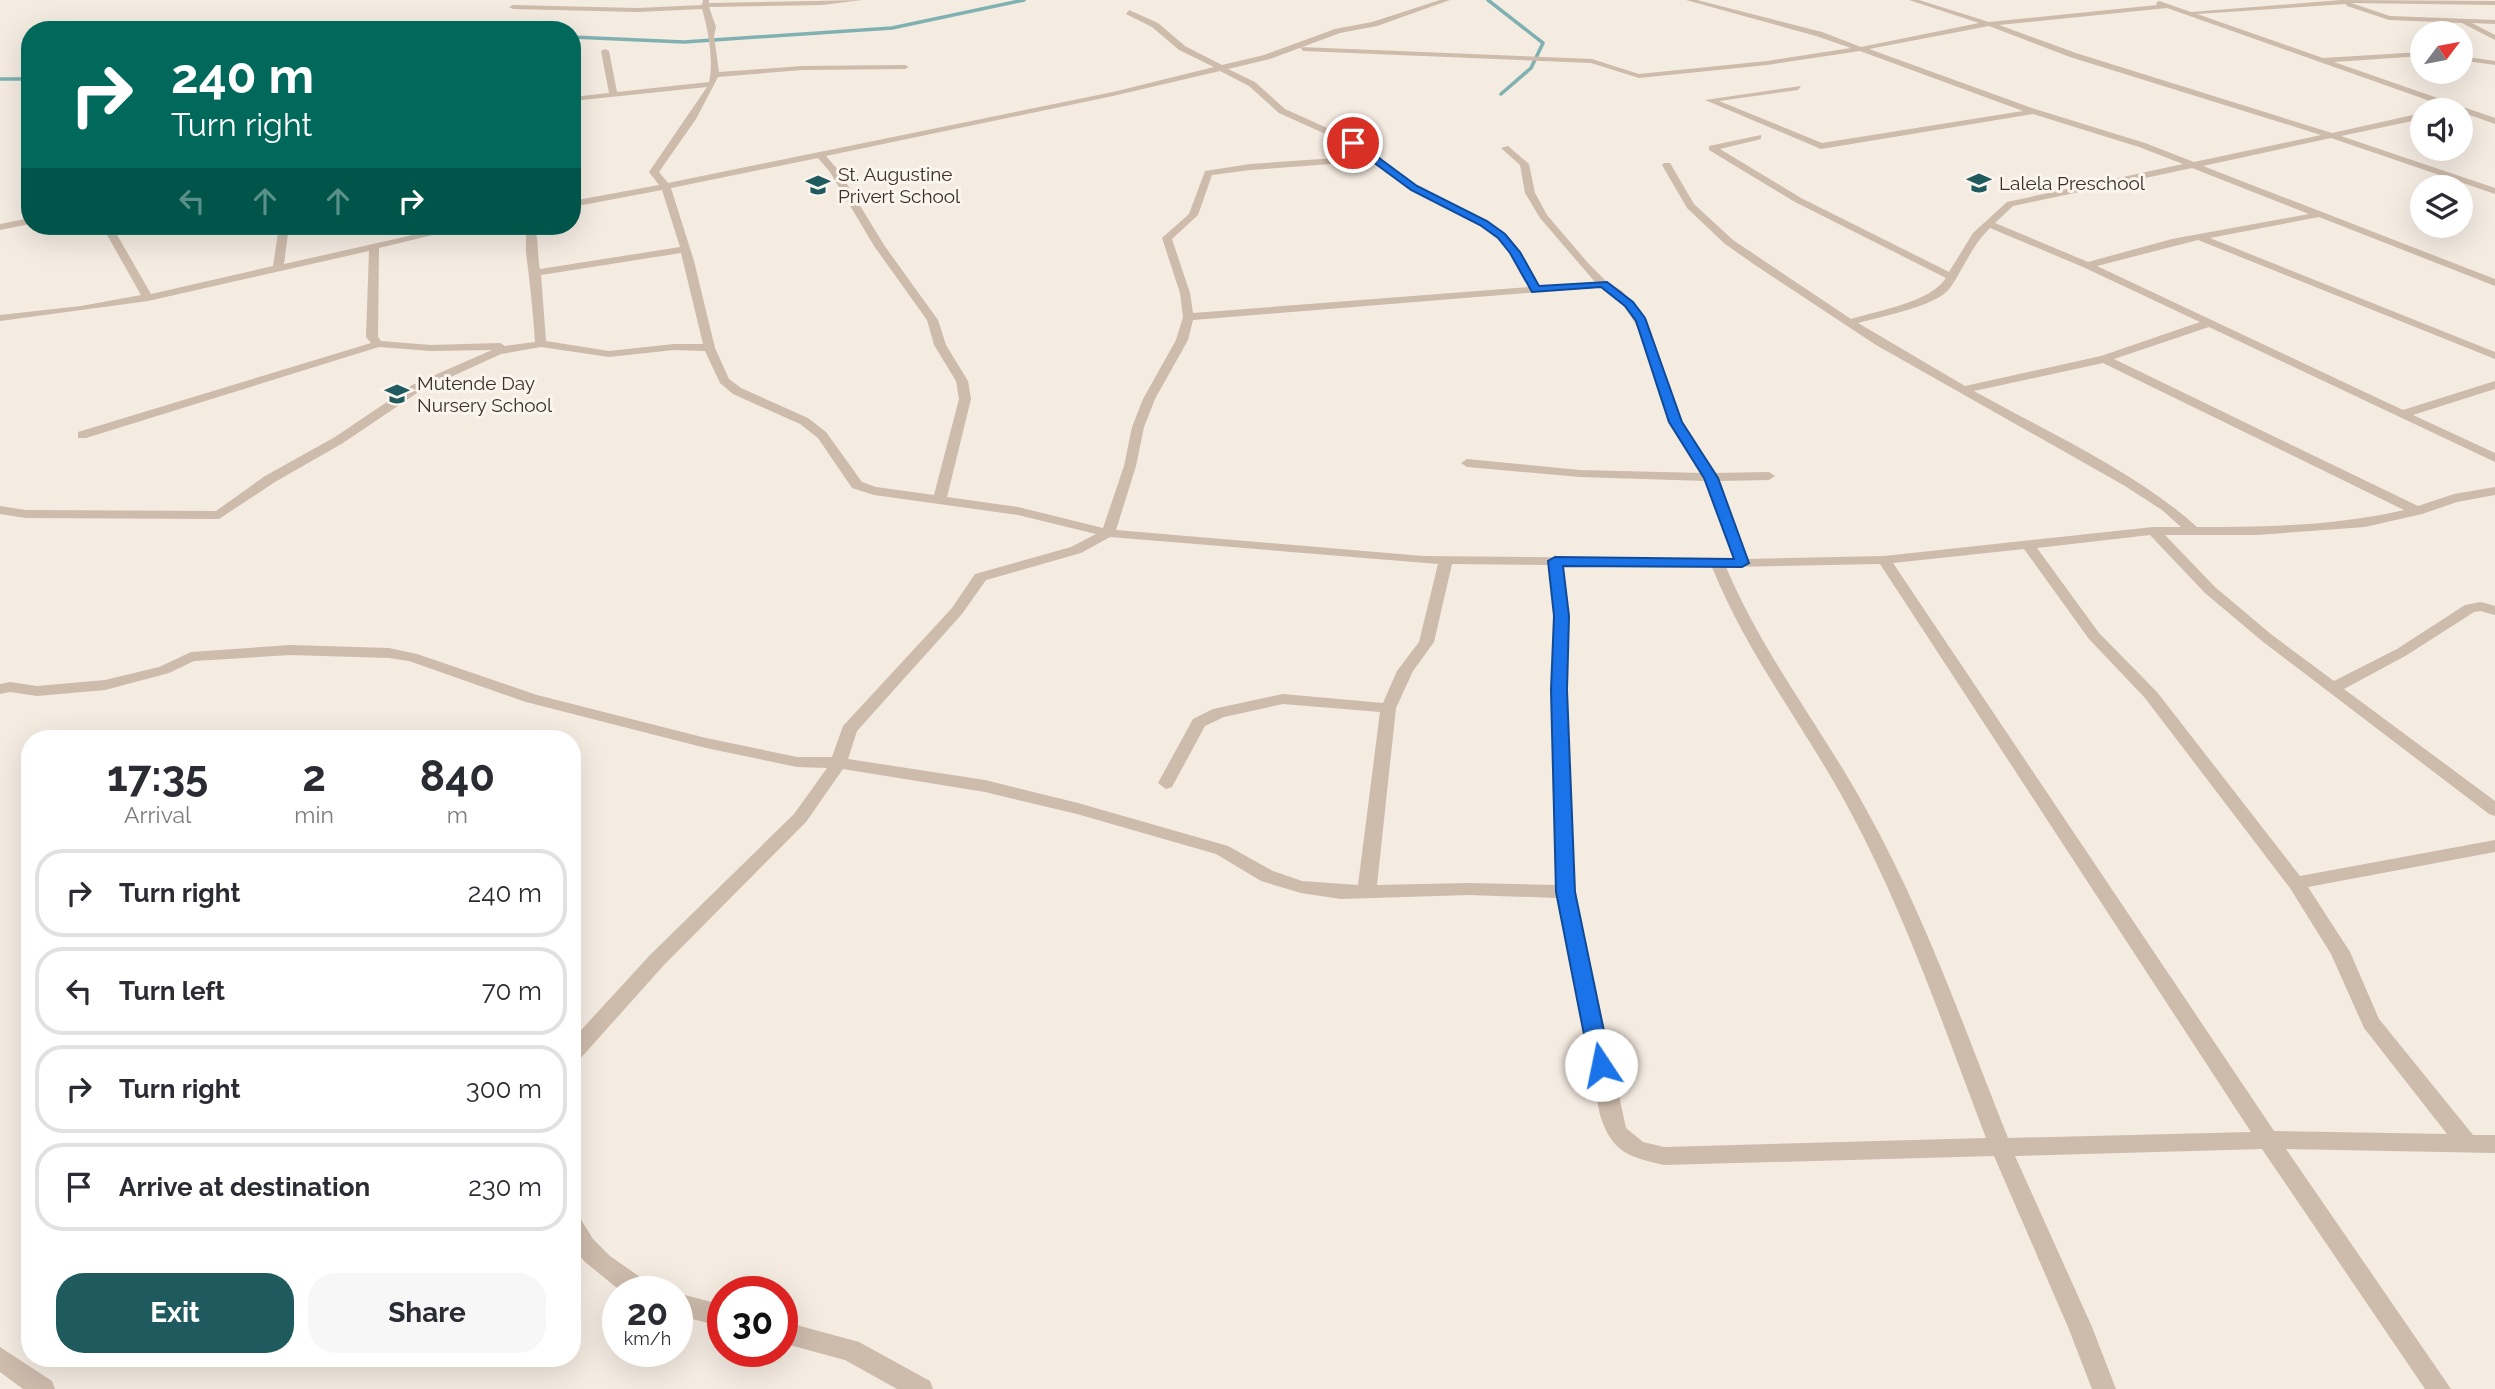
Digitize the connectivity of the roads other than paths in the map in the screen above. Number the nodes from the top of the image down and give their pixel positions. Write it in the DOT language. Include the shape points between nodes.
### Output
graph roads {
  1 [pos="859,0"];
  2 [pos="1689,0"];
  3 [pos="1912,0"];
  4 [pos="2150,0"];
  5 [pos="2421,0"];
  6 [pos="1447,1"];
  7 [pos="2339,3"];
  8 [pos="2495,3"];
  9 [pos="705,4"];
  10 [pos="513,6"];
  11 [pos="2167,6"];
  12 [pos="1129,12"];
  13 [pos="2188,13"];
  14 [pos="2459,20"];
  15 [pos="2495,22"];
  16 [pos="1990,24"];
  17 [pos="2495,38"];
  18 [pos="1293,49"];
  19 [pos="1860,49"];
  20 [pos="605,51"];
  21 [pos="2410,55"];
  22 [pos="2319,60"];
  23 [pos="2473,60"];
  24 [pos="2495,63"];
  25 [pos="905,67"];
  26 [pos="1220,69"];
  27 [pos="714,80"];
  28 [pos="1798,88"];
  29 [pos="613,93"];
  30 [pos="581,98"];
  31 [pos="2422,98"];
  32 [pos="2032,111"];
  33 [pos="2473,115"];
  34 [pos="2410,119"];
  35 [pos="2495,121"];
  36 [pos="1758,136"];
  37 [pos="2332,136"];
  38 [pos="1505,148"];
  39 [pos="820,155"];
  40 [pos="1377,158"];
  41 [pos="2189,164"];
  42 [pos="1667,165"];
  43 [pos="666,187"];
  44 [pos="2495,191"];
  45 [pos="581,202"];
  46 [pos="2317,215"];
  47 [pos="21,223"];
  48 [pos="1988,224"];
  49 [pos="0,227"];
  50 [pos="112,235"];
  51 [pos="284,235"];
  52 [pos="408,235"];
  53 [pos="426,235"];
  54 [pos="532,235"];
  55 [pos="2202,237"];
  56 [pos="408,239"];
  57 [pos="374,247"];
  58 [pos="685,249"];
  59 [pos="2087,265"];
  60 [pos="278,269"];
  61 [pos="536,273"];
  62 [pos="1950,276"];
  63 [pos="1603,284"];
  64 [pos="2495,284"];
  65 [pos="1536,289"];
  66 [pos="148,298"];
  67 [pos="1188,317"];
  68 [pos="0,318"];
  69 [pos="1847,323"];
  70 [pos="2209,323"];
  71 [pos="379,344"];
  72 [pos="541,344"];
  73 [pos="514,347"];
  74 [pos="709,348"];
  75 [pos="2495,356"];
  76 [pos="2104,359"];
  77 [pos="2495,385"];
  78 [pos="1962,390"];
  79 [pos="2402,414"];
  80 [pos="82,435"];
  81 [pos="2495,458"];
  82 [pos="1467,463"];
  83 [pos="1769,476"];
  84 [pos="1711,478"];
  85 [pos="2495,491"];
  86 [pos="940,499"];
  87 [pos="0,510"];
  88 [pos="2417,511"];
  89 [pos="2153,531"];
  90 [pos="2193,531"];
  91 [pos="1108,533"];
  92 [pos="2029,546"];
  93 [pos="1446,560"];
  94 [pos="1884,560"];
  95 [pos="1555,561"];
  96 [pos="1717,562"];
  97 [pos="1742,563"];
  98 [pos="2495,611"];
  99 [pos="2335,687"];
  100 [pos="0,689"];
  101 [pos="1388,709"];
  102 [pos="839,763"];
  103 [pos="1166,783"];
  104 [pos="2495,810"];
  105 [pos="2495,846"];
  106 [pos="2296,883"];
  107 [pos="1367,890"];
  108 [pos="1566,892"];
  109 [pos="581,1044"];
  110 [pos="2268,1140"];
  111 [pos="2465,1141"];
  112 [pos="2495,1144"];
  113 [pos="2001,1146"];
  114 [pos="581,1242"];
  115 [pos="619,1276"];
  116 [pos="798,1336"];
  117 [pos="0,1358"];
  118 [pos="43,1389"];
  119 [pos="921,1389"];
  120 [pos="2104,1389"];
  121 [pos="2438,1389"];
  1 -- 9 [label="street"];
  2 -- 19 [label="street"];
  3 -- 16 [label="street"];
  4 -- 11 [label="street"];
  5 -- 7 [label="street"];
  5 -- 8 [label="street"];
  5 -- 14 [label="street"];
  6 -- 18 [label="street" via="1338,31"];
  7 -- 13 [label="street"];
  7 -- 14 [label="street" via="2389,18"];
  9 -- 10 [label="street" via="637,10"];
  9 -- 27 [label="street" via="712,27"];
  11 -- 13 [label="street"];
  11 -- 16 [label="street"];
  12 -- 26 [label="street"];
  13 -- 22 [label="street"];
  14 -- 15 [label="street"];
  14 -- 17 [label="street"];
  16 -- 19 [label="street"];
  16 -- 37 [label="street" via="2100,64"];
  18 -- 19 [label="street" via="1592,61 1639,76 1767,64"];
  18 -- 26 [label="street"];
  19 -- 32 [label="street"];
  20 -- 29 [label="street"];
  21 -- 22 [label="street"];
  22 -- 31 [label="street"];
  23 -- 24 [label="street"];
  25 -- 27 [label="street" via="802,68"];
  26 -- 39 [label="street"];
  26 -- 40 [label="street" via="1252,84 1282,111"];
  27 -- 29 [label="street"];
  27 -- 43 [label="street" via="680,137 656,165 654,172"];
  28 -- 32 [label="street" via="1709,100 1821,146"];
  29 -- 30 [label="street"];
  32 -- 41 [label="street"];
  33 -- 35 [label="street"];
  34 -- 37 [label="street"];
  36 -- 62 [label="street" via="1712,148 1798,200"];
  37 -- 41 [label="street"];
  37 -- 44 [label="street"];
  38 -- 63 [label="street" via="1524,164 1530,193 1543,216"];
  39 -- 43 [label="street"];
  39 -- 86 [label="street" via="932,320 940,345 962,382 965,399"];
  40 -- 65 [label="street" via="1414,188 1502,236"];
  40 -- 67 [label="street" via="1208,173 1193,215 1167,238"];
  41 -- 46 [label="street"];
  41 -- 48 [label="street" via="2020,201"];
  42 -- 69 [label="street" via="1690,206 1729,242"];
  43 -- 45 [label="street"];
  43 -- 58 [label="street"];
  46 -- 55 [label="street"];
  46 -- 64 [label="street"];
  47 -- 49 [label="street"];
  48 -- 59 [label="street"];
  48 -- 62 [label="street"];
  50 -- 66 [label="street"];
  51 -- 60 [label="street"];
  52 -- 56 [label="street"];
  53 -- 56 [label="street"];
  54 -- 61 [label="street"];
  55 -- 59 [label="street"];
  55 -- 75 [label="street"];
  56 -- 57 [label="street"];
  57 -- 60 [label="street"];
  57 -- 71 [label="street" via="372,337"];
  58 -- 61 [label="street"];
  58 -- 74 [label="street"];
  59 -- 70 [label="street"];
  60 -- 66 [label="street"];
  61 -- 72 [label="street"];
  62 -- 69 [label="street" via="1944,289 1923,300"];
  63 -- 65 [label="street"];
  63 -- 84 [label="street" via="1618,293 1642,320 1676,422"];
  65 -- 67 [label="street"];
  66 -- 68 [label="street"];
  67 -- 91 [label="street" via="1182,340 1138,427"];
  69 -- 78 [label="street"];
  70 -- 76 [label="street"];
  70 -- 79 [label="street"];
  71 -- 73 [label="street"];
  71 -- 80 [label="street"];
  72 -- 73 [label="street"];
  72 -- 74 [label="street" via="609,354"];
  73 -- 87 [label="street" via="416,388 219,515 108,516"];
  74 -- 86 [label="street" via="724,381 804,421 822,435 857,485"];
  76 -- 78 [label="street"];
  76 -- 88 [label="street"];
  77 -- 79 [label="street"];
  78 -- 90 [label="street" via="2130,483"];
  79 -- 81 [label="street"];
  82 -- 84 [label="street" via="1584,475"];
  83 -- 84 [label="street"];
  84 -- 97 [label="street"];
  85 -- 88 [label="street"];
  86 -- 91 [label="street" via="1018,511"];
  88 -- 90 [label="street" via="2305,530"];
  89 -- 90 [label="street"];
  89 -- 92 [label="street"];
  89 -- 99 [label="street" via="2210,590"];
  91 -- 93 [label="street"];
  91 -- 102 [label="street" via="1076,551 980,576 957,611 849,730"];
  92 -- 94 [label="street"];
  92 -- 106 [label="street" via="2094,636 2151,695"];
  93 -- 95 [label="street"];
  93 -- 101 [label="street" via="1426,642 1405,671"];
  94 -- 97 [label="street"];
  94 -- 110 [label="street"];
  95 -- 96 [label="street"];
  95 -- 108 [label="street" via="1562,616 1559,690"];
  96 -- 97 [label="street"];
  96 -- 113 [label="street" via="1767,661 1874,840 1960,1038"];
  98 -- 99 [label="street" via="2470,608 2402,652"];
  99 -- 104 [label="street"];
  100 -- 102 [label="street" via="105,685 164,670 191,657 290,650 388,653 532,699 706,743 797,762"];
  101 -- 103 [label="street" via="1283,699 1219,713 1199,723"];
  101 -- 107 [label="street"];
  102 -- 107 [label="street" via="985,786 1078,808 1222,850 1267,876 1301,887"];
  102 -- 109 [label="street" via="800,818 657,960"];
  105 -- 106 [label="street"];
  106 -- 111 [label="street" via="2340,952 2371,1023"];
  107 -- 108 [label="street"];
  108 -- 113 [label="street" via="1611,1115 1616,1134 1631,1148 1664,1156"];
  110 -- 111 [label="street"];
  110 -- 113 [label="street"];
  110 -- 121 [label="street"];
  111 -- 112 [label="street"];
  113 -- 120 [label="street"];
  114 -- 115 [label="street" via="598,1262"];
  116 -- 119 [label="street" via="850,1350"];
  117 -- 118 [label="street"];
}
